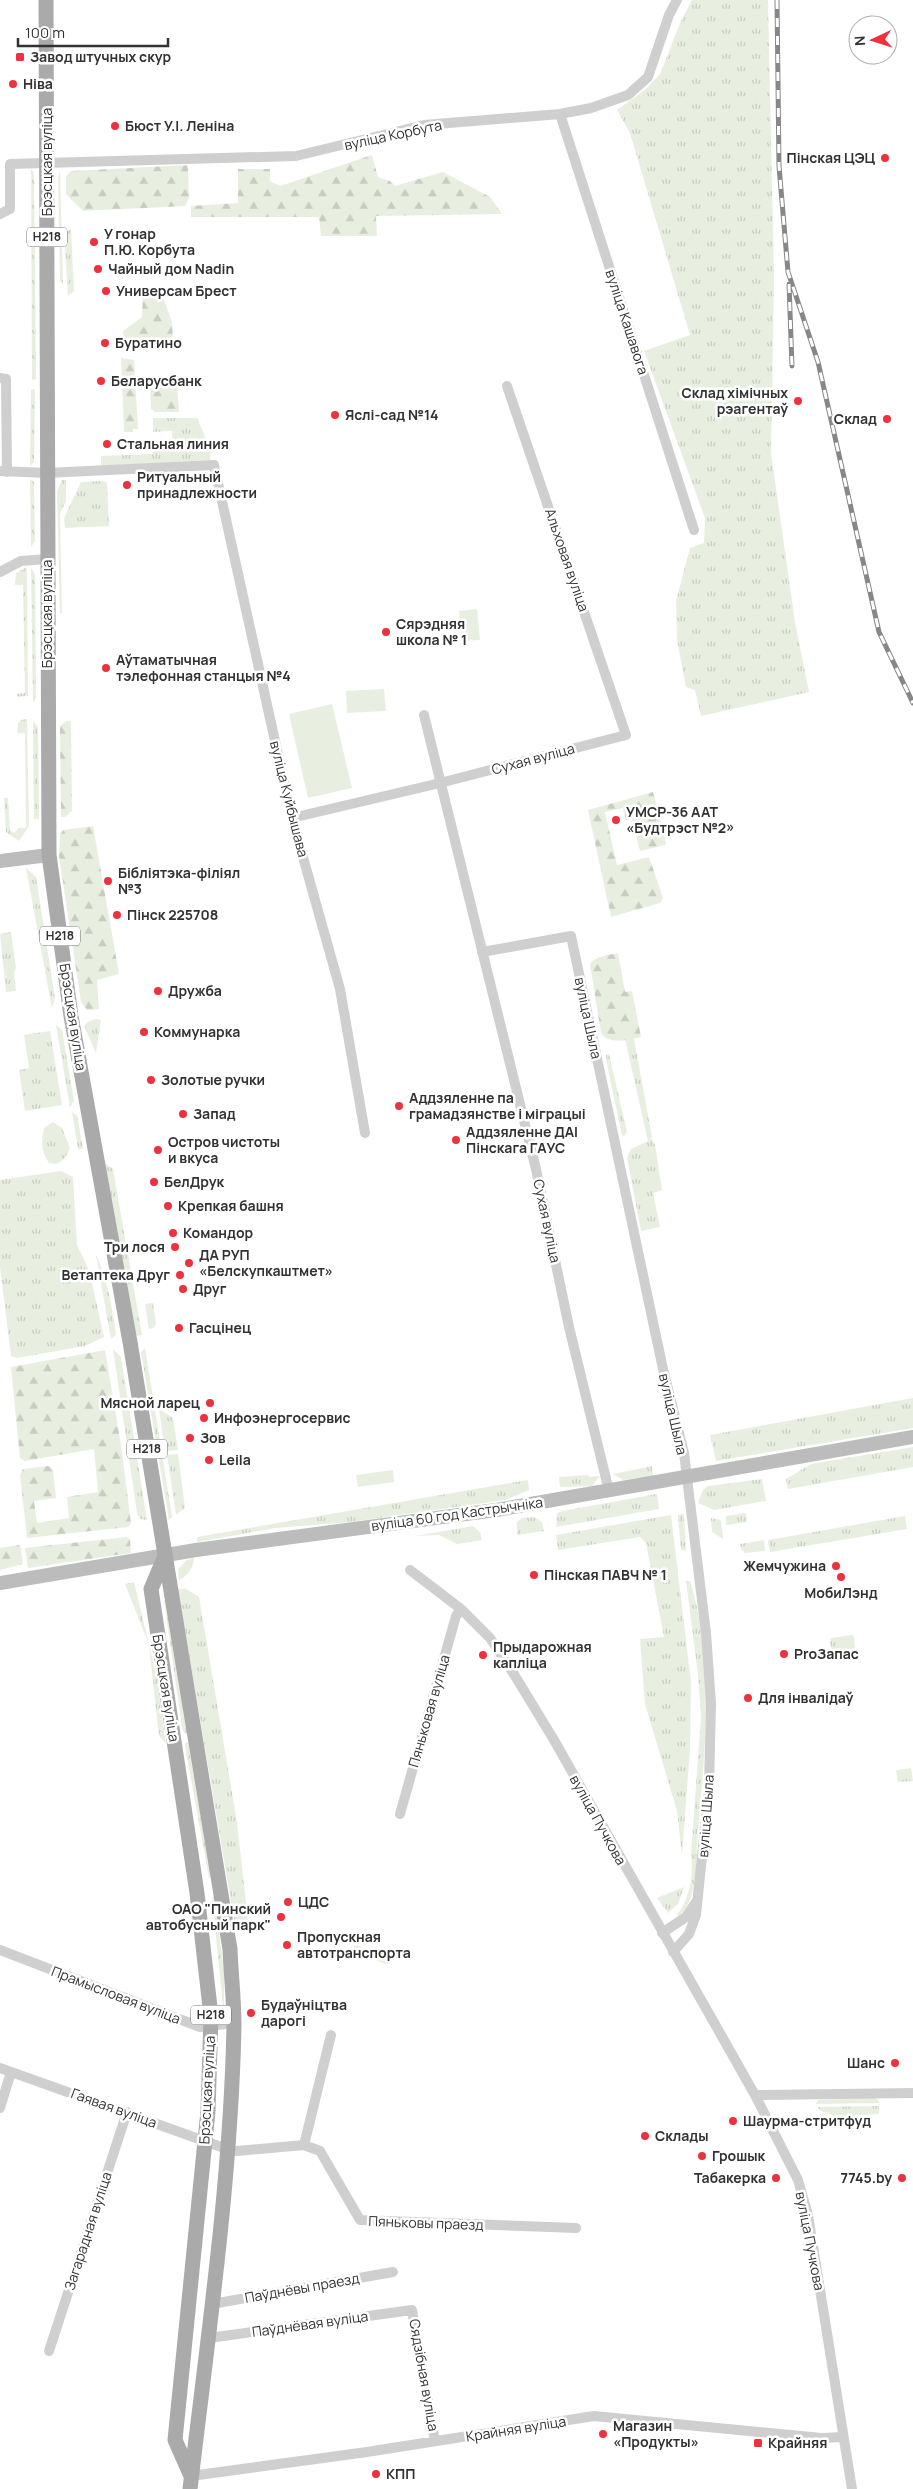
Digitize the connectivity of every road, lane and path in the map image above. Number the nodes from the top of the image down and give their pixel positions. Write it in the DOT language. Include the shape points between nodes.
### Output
graph roads {
  1 [pos="46,0"];
  2 [pos="677,0"];
  3 [pos="560,114"];
  4 [pos="47,162"];
  5 [pos="0,214"];
  6 [pos="0,378"];
  7 [pos="507,386"];
  8 [pos="3,472"];
  9 [pos="46,473"];
  10 [pos="694,530"];
  11 [pos="47,559"];
  12 [pos="0,572"];
  13 [pos="424,715"];
  14 [pos="626,735"];
  15 [pos="440,784"];
  16 [pos="292,818"];
  17 [pos="49,856"];
  18 [pos="0,861"];
  19 [pos="482,952"];
  20 [pos="365,1133"];
  21 [pos="913,1437"];
  22 [pos="686,1476"];
  23 [pos="609,1490"];
  24 [pos="165,1556"];
  25 [pos="410,1570"];
  26 [pos="0,1583"];
  27 [pos="461,1608"];
  28 [pos="400,1814"];
  29 [pos="698,1900"];
  30 [pos="662,1932"];
  31 [pos="0,1950"];
  32 [pos="673,1952"];
  33 [pos="234,2023"];
  34 [pos="211,2026"];
  35 [pos="332,2035"];
  36 [pos="0,2068"];
  37 [pos="11,2072"];
  38 [pos="913,2093"];
  39 [pos="756,2095"];
  40 [pos="0,2108"];
  41 [pos="127,2112"];
  42 [pos="205,2142"];
  43 [pos="304,2145"];
  44 [pos="227,2149"];
  45 [pos="576,2228"];
  46 [pos="393,2272"];
  47 [pos="212,2304"];
  48 [pos="412,2310"];
  49 [pos="209,2338"];
  50 [pos="49,2351"];
  51 [pos="843,2437"];
  52 [pos="435,2441"];
  53 [pos="191,2482"];
  54 [pos="852,2489"];
  1 -- 4 [label="main road, Брэсцкая вуліца / Н218"];
  2 -- 3 [label="street, вуліца Корбута" via="648,77 636,89 618,100"];
  3 -- 4 [label="street, вуліца Корбута" via="424,126 296,156"];
  3 -- 10 [label="street, вуліца Кашавога"];
  4 -- 5 [label="street, вуліца Корбута" via="10,164 10,209"];
  4 -- 9 [label="main road, Брэсцкая вуліца / Н218"];
  6 -- 8 [label="street" via="6,379"];
  7 -- 14 [label="street, Альховая вуліца"];
  8 -- 9 [label="street"];
  9 -- 11 [label="main road, Брэсцкая вуліца / Н218"];
  9 -- 16 [label="street, вуліца Куйбышава" via="214,464"];
  11 -- 12 [label="street" via="21,560"];
  11 -- 17 [label="main road, Брэсцкая вуліца / Н218"];
  13 -- 15 [label="street, Сухая вуліца"];
  14 -- 15 [label="street, Сухая вуліца"];
  15 -- 16 [label="street, Сухая вуліца"];
  15 -- 19 [label="street, Сухая вуліца"];
  16 -- 20 [label="street, вуліца Куйбышава" via="340,989"];
  17 -- 18 [label="street"];
  17 -- 24 [label="main road, Брэсцкая вуліца / Н218" via="71,1016"];
  19 -- 22 [label="street, вуліца Шыла" via="571,936 663,1369 684,1453"];
  19 -- 23 [label="street, Сухая вуліца" via="536,1169 569,1327"];
  21 -- 22 [label="street, вуліца 60 год Кастрычніка"];
  22 -- 23 [label="street, вуліца 60 год Кастрычніка"];
  22 -- 29 [label="street, вуліца Шыла" via="706,1633 711,1704 709,1787"];
  23 -- 24 [label="street, вуліца 60 год Кастрычніка" via="496,1510"];
  24 -- 26 [label="street, вуліца 60 год Кастрычніка"];
  24 -- 33 [label="main road, Брэсцкая вуліца / Н218" via="220,1882 230,1950"];
  24 -- 34 [label="main road, Брэсцкая вуліца / Н218" via="151,1589 197,1893"];
  25 -- 27 [label="street, вуліца Пучкова"];
  27 -- 28 [label="street, Пяньковая вуліца" via="456,1616"];
  27 -- 30 [label="street, вуліца Пучкова" via="490,1638 517,1679"];
  29 -- 30 [label="street" via="686,1918"];
  29 -- 32 [label="street, вуліца Шыла" via="688,1934"];
  30 -- 32 [label="street, вуліца Пучкова"];
  31 -- 34 [label="street, Прамысловая вуліца" via="200,2027"];
  32 -- 39 [label="street, вуліца Пучкова"];
  33 -- 34 [label="street, Прамысловая вуліца"];
  33 -- 44 [label="main road, Брэсцкая вуліца / Н218"];
  34 -- 42 [label="main road, Брэсцкая вуліца / Н218"];
  35 -- 43 [label="street"];
  36 -- 37 [label="street, Гаявая вуліца"];
  37 -- 40 [label="street"];
  37 -- 41 [label="street, Гаявая вуліца"];
  38 -- 39 [label="street"];
  39 -- 51 [label="street, вуліца Пучкова" via="798,2180 808,2215"];
  41 -- 42 [label="street, Гаявая вуліца"];
  41 -- 50 [label="street, Загарадная вуліца"];
  42 -- 44 [label="street, Гаявая вуліца"];
  42 -- 53 [label="main road, Брэсцкая вуліца / Н218" via="175,2440"];
  43 -- 44 [label="street" via="237,2151"];
  43 -- 45 [label="street, Пяньковы праезд" via="320,2151 360,2220"];
  44 -- 47 [label="main road, Брэсцкая вуліца / Н218"];
  46 -- 47 [label="street, Паўднёвы праезд"];
  47 -- 49 [label="main road, Брэсцкая вуліца / Н218"];
  48 -- 49 [label="street, Паўднёвая вуліца"];
  48 -- 52 [label="street, Сядзібная вуліца"];
  49 -- 53 [label="main road, Брэсцкая вуліца / Н218"];
  51 -- 52 [label="street, Крайняя вуліца" via="822,2438 594,2416"];
  51 -- 54 [label="street"];
  52 -- 53 [label="street, Крайняя вуліца"];
}
